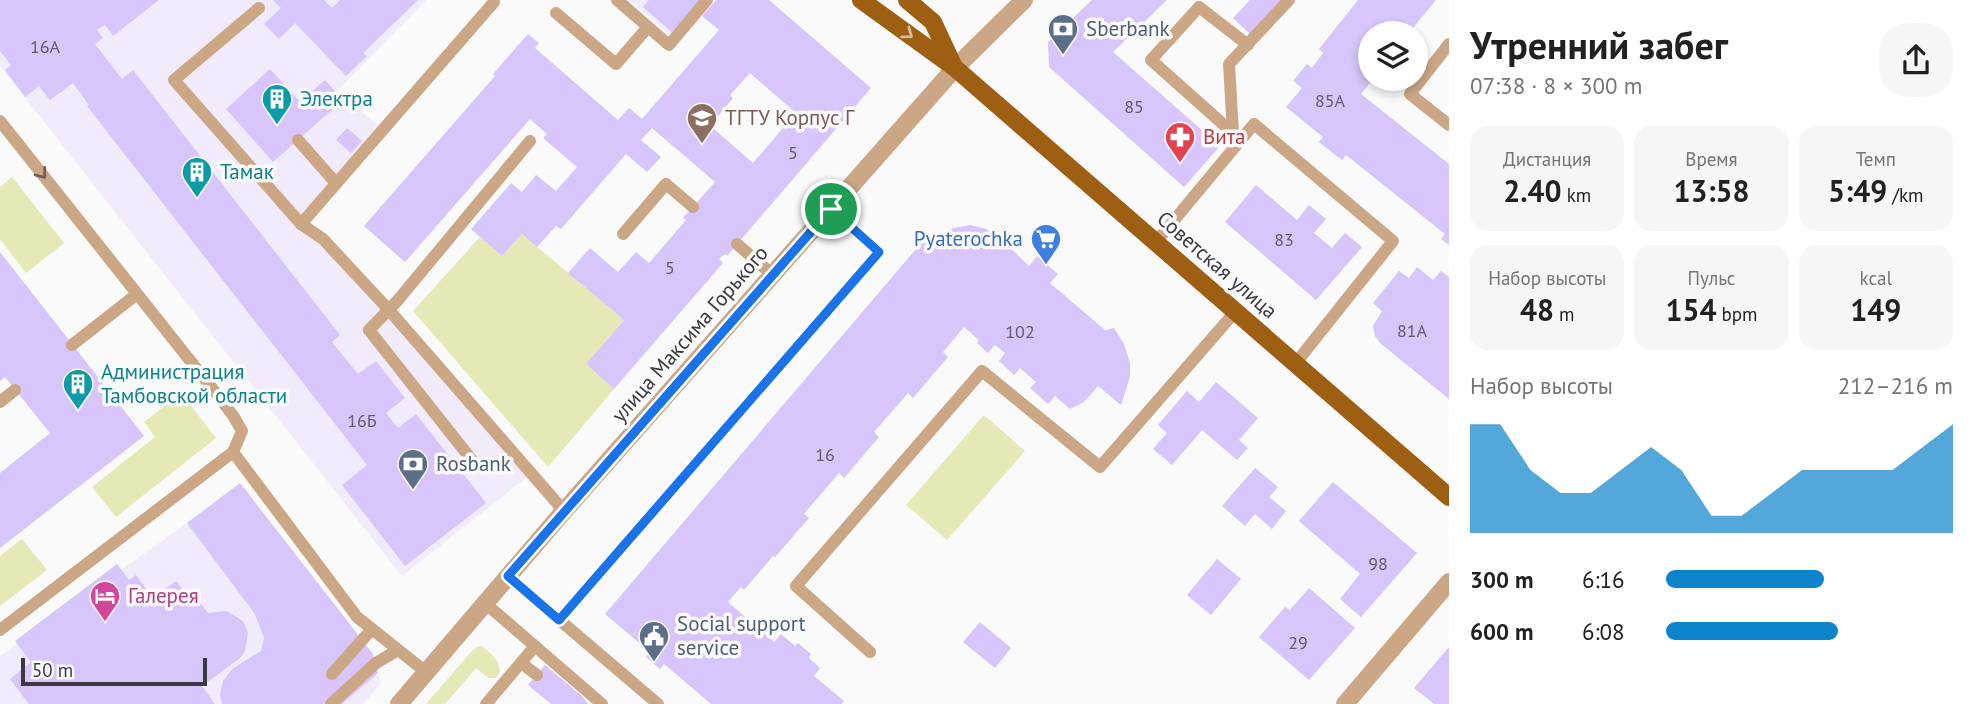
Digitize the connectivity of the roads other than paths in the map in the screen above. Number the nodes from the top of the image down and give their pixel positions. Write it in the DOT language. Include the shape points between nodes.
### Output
graph roads {
  1 [pos="617,0"];
  2 [pos="707,0"];
  3 [pos="861,0"];
  4 [pos="907,0"];
  5 [pos="1024,0"];
  6 [pos="1289,0"];
  7 [pos="494,2"];
  8 [pos="259,8"];
  9 [pos="556,13"];
  10 [pos="648,27"];
  11 [pos="1449,44"];
  12 [pos="1248,45"];
  13 [pos="955,68"];
  14 [pos="0,121"];
  15 [pos="1449,125"];
  16 [pos="1237,137"];
  17 [pos="298,140"];
  18 [pos="530,142"];
  19 [pos="335,182"];
  20 [pos="693,207"];
  21 [pos="831,209"];
  22 [pos="301,224"];
  23 [pos="623,234"];
  24 [pos="1156,242"];
  25 [pos="737,244"];
  26 [pos="773,275"];
  27 [pos="137,294"];
  28 [pos="389,310"];
  29 [pos="1235,312"];
  30 [pos="72,345"];
  31 [pos="1295,364"];
  32 [pos="15,390"];
  33 [pos="0,401"];
  34 [pos="233,452"];
  35 [pos="475,464"];
  36 [pos="1449,497"];
  37 [pos="564,511"];
  38 [pos="508,576"];
  39 [pos="1449,582"];
  40 [pos="485,603"];
  41 [pos="559,620"];
  42 [pos="372,629"];
  43 [pos="0,630"];
  44 [pos="535,646"];
  45 [pos="398,650"];
  46 [pos="870,652"];
  47 [pos="521,663"];
  48 [pos="426,672"];
  49 [pos="332,674"];
  50 [pos="537,675"];
  51 [pos="331,704"];
  52 [pos="399,704"];
  53 [pos="486,704"];
  54 [pos="602,704"];
  55 [pos="658,704"];
  56 [pos="1345,704"];
  1 -- 10 [label="lane"];
  2 -- 10 [label="lane" via="669,45"];
  3 -- 13 [label="main road, Советская улица, one-way"];
  4 -- 13 [label="main road, Советская улица" via="933,22"];
  5 -- 13 [label="street, улица Максима Горького"];
  6 -- 12 [label="lane"];
  7 -- 19 [label="lane"];
  8 -- 22 [label="lane" via="174,80"];
  9 -- 10 [label="lane" via="616,64"];
  11 -- 15 [label="lane" via="1410,94"];
  12 -- 16 [label="lane" via="1229,64"];
  12 -- 16 [label="lane" via="1199,7 1151,60"];
  13 -- 21 [label="street, улица Максима Горького"];
  13 -- 24 [label="main road, Советская улица"];
  14 -- 27 [label="lane, one-way"];
  16 -- 24 [label="lane"];
  16 -- 31 [label="lane" via="1255,124 1393,242"];
  17 -- 19 [label="lane"];
  18 -- 28 [label="lane"];
  19 -- 22 [label="lane"];
  20 -- 23 [label="lane" via="666,184"];
  21 -- 26 [label="street, улица Максима Горького"];
  21 -- 41 [label="lane" via="879,252"];
  22 -- 28 [label="lane" via="323,239"];
  24 -- 29 [label="main road, Советская улица"];
  25 -- 26 [label="lane"];
  26 -- 37 [label="street, улица Максима Горького"];
  27 -- 30 [label="lane"];
  27 -- 34 [label="lane" via="234,417 242,431"];
  28 -- 35 [label="lane" via="369,330"];
  28 -- 37 [label="lane"];
  29 -- 31 [label="main road, Советская улица"];
  29 -- 46 [label="lane" via="1100,467 982,371 796,586"];
  31 -- 36 [label="main road, Советская улица"];
  32 -- 33 [label="lane"];
  34 -- 42 [label="lane" via="357,617"];
  34 -- 43 [label="lane"];
  37 -- 38 [label="street, улица Максима Горького"];
  38 -- 40 [label="street, улица Максима Горького"];
  38 -- 41 [label="lane"];
  39 -- 56 [label="street"];
  40 -- 44 [label="lane"];
  40 -- 48 [label="street, улица Максима Горького"];
  41 -- 55 [label="lane"];
  42 -- 45 [label="lane"];
  42 -- 49 [label="lane"];
  44 -- 47 [label="lane"];
  44 -- 54 [label="lane"];
  45 -- 48 [label="lane"];
  45 -- 51 [label="lane" via="376,663"];
  47 -- 50 [label="lane"];
  47 -- 53 [label="lane"];
  48 -- 52 [label="street, улица Максима Горького"];
}
